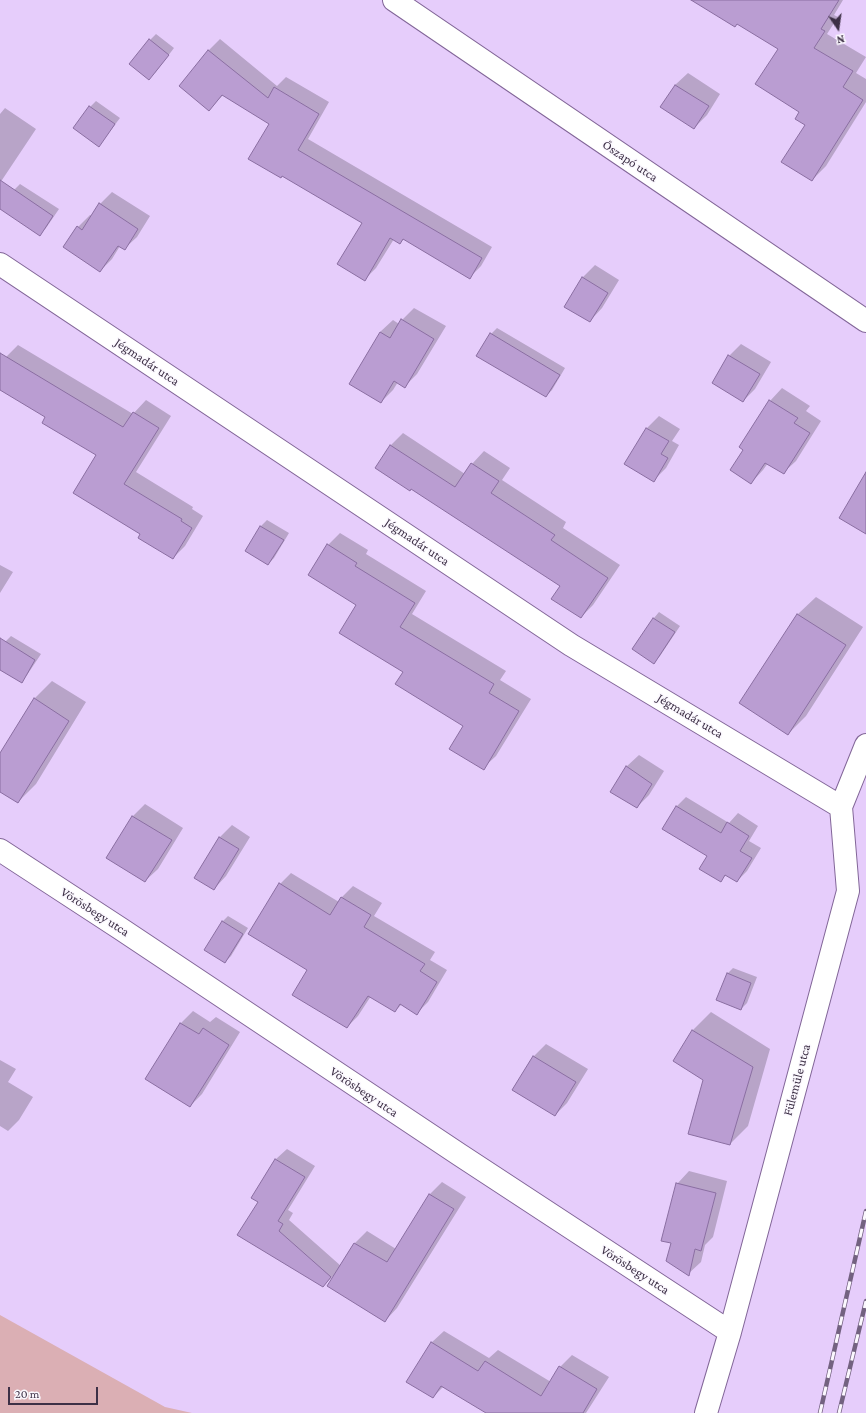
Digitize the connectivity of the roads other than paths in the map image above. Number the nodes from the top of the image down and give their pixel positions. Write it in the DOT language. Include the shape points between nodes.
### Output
graph roads {
  1 [pos="394,0"];
  2 [pos="0,264"];
  3 [pos="866,321"];
  4 [pos="866,745"];
  5 [pos="841,807"];
  6 [pos="0,850"];
  7 [pos="730,1332"];
  8 [pos="706,1413"];
  1 -- 3 [label="street, Őszapó utca"];
  2 -- 5 [label="street, Jégmadár utca" via="571,645"];
  4 -- 5 [label="street, Fülemüle utca"];
  5 -- 7 [label="street, Fülemüle utca" via="848,891"];
  6 -- 7 [label="street, Vörösbegy utca"];
  7 -- 8 [label="street, Fülemüle utca"];
}
